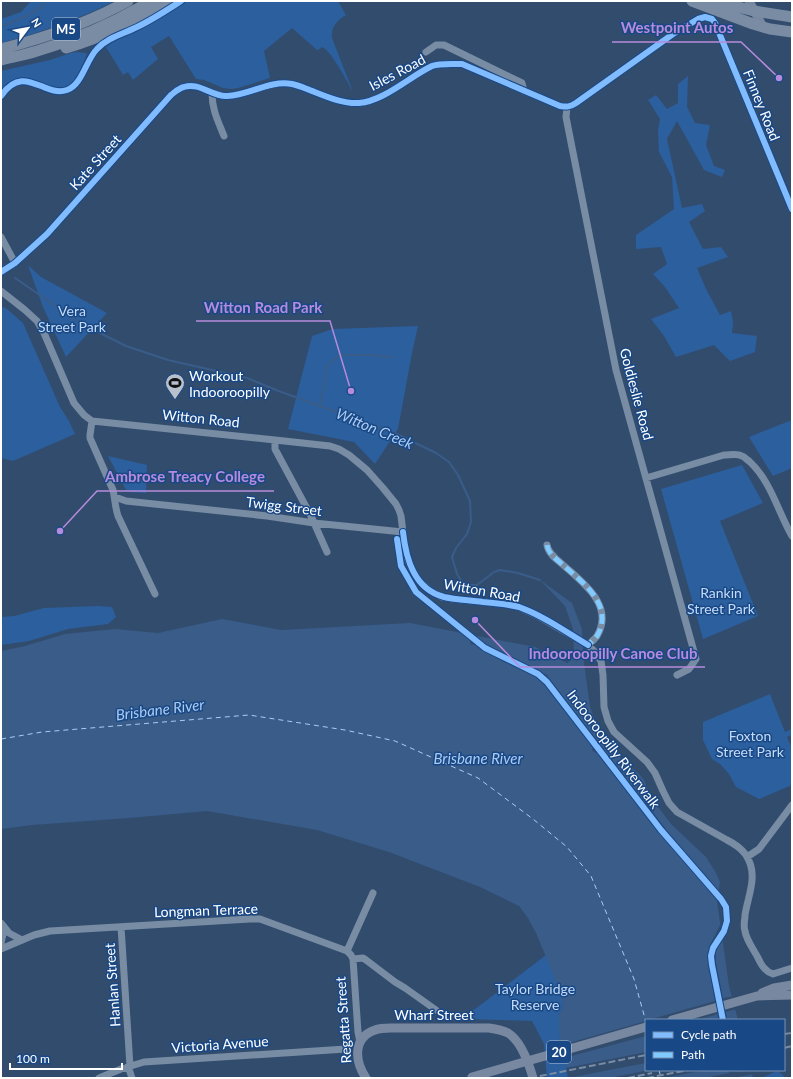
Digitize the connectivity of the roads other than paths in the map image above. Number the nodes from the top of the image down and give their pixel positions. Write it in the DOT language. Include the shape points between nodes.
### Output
graph roads {
  1 [pos="128,1"];
  2 [pos="151,1"];
  3 [pos="169,1"];
  4 [pos="692,1"];
  5 [pos="715,1"];
  6 [pos="751,6"];
  7 [pos="792,17"];
  8 [pos="763,27"];
  9 [pos="792,32"];
  10 [pos="1,49"];
  11 [pos="426,52"];
  12 [pos="20,55"];
  13 [pos="1,60"];
  14 [pos="524,91"];
  15 [pos="212,93"];
  16 [pos="567,107"];
  17 [pos="224,136"];
  18 [pos="792,209"];
  19 [pos="1,237"];
  20 [pos="15,263"];
  21 [pos="1,272"];
  22 [pos="1,291"];
  23 [pos="92,420"];
  24 [pos="275,440"];
  25 [pos="646,478"];
  26 [pos="115,497"];
  27 [pos="314,523"];
  28 [pos="403,532"];
  29 [pos="792,536"];
  30 [pos="547,545"];
  31 [pos="327,552"];
  32 [pos="155,594"];
  33 [pos="588,645"];
  34 [pos="677,675"];
  35 [pos="792,805"];
  36 [pos="726,840"];
  37 [pos="747,857"];
  38 [pos="750,890"];
  39 [pos="373,893"];
  40 [pos="1,923"];
  41 [pos="122,927"];
  42 [pos="22,940"];
  43 [pos="1,943"];
  44 [pos="1,949"];
  45 [pos="347,951"];
  46 [pos="353,959"];
  47 [pos="792,968"];
  48 [pos="792,985"];
  49 [pos="792,995"];
  50 [pos="757,996"];
  51 [pos="436,1010"];
  52 [pos="676,1019"];
  53 [pos="645,1027"];
  54 [pos="360,1042"];
  55 [pos="346,1049"];
  56 [pos="129,1066"];
  57 [pos="470,1077"];
  58 [pos="99,1078"];
  59 [pos="132,1078"];
  60 [pos="366,1078"];
  61 [pos="533,1078"];
  1 -- 10 [label="highway, M5" via="63,30"];
  2 -- 12 [label="highway, M5" via="68,41"];
  3 -- 12 [label="highway" via="140,18 84,42 38,57"];
  4 -- 8 [label="highway"];
  5 -- 6 [label="highway"];
  6 -- 7 [label="highway"];
  6 -- 8 [label="main road"];
  8 -- 9 [label="highway"];
  11 -- 14 [label="street, Isles Road" via="436,45 444,45 522,83"];
  12 -- 13 [label="highway, M5"];
  14 -- 15 [label="street, Isles Road" via="462,64 448,64 433,66 376,99 359,103 342,102 292,84 275,83 232,96"];
  14 -- 16 [label="street, Isles Road"];
  15 -- 17 [label="street" via="212,106"];
  15 -- 20 [label="street, Kate Street" via="193,85 171,94 47,234"];
  16 -- 18 [label="street, Finney Road" via="572,106 673,34 698,19 712,19"];
  16 -- 25 [label="street, Goldieslie Road" via="566,118 616,370"];
  19 -- 20 [label="street"];
  20 -- 21 [label="street, Kate Street"];
  22 -- 23 [label="street" via="37,321 74,403 81,413"];
  23 -- 24 [label="street, Witton Road"];
  23 -- 26 [label="street" via="90,438"];
  24 -- 27 [label="street" via="275,449"];
  24 -- 28 [label="street, Witton Road" via="330,446 349,455 368,470 396,504"];
  25 -- 29 [label="street" via="724,455 743,456 756,468 766,483"];
  25 -- 34 [label="street, Goldieslie Road" via="696,659 689,669"];
  26 -- 27 [label="street, Twigg Street" via="126,501"];
  26 -- 32 [label="street" via="118,516"];
  27 -- 28 [label="street, Twigg Street"];
  27 -- 31 [label="street"];
  28 -- 33 [label="street, Witton Road" via="406,556 413,572 432,592 453,599 518,607"];
  30 -- 33 [label="street" via="554,557 590,589 601,608 601,625 597,636"];
  33 -- 36 [label="street" via="601,661 604,707 614,732 647,762 669,803 677,812"];
  35 -- 37 [label="street" via="759,850"];
  36 -- 37 [label="street" via="738,847"];
  36 -- 38 [label="street" via="743,859"];
  37 -- 38 [label="street" via="753,876"];
  38 -- 47 [label="street" via="744,930 759,961 766,971 773,974"];
  39 -- 45 [label="street"];
  40 -- 42 [label="street" via="9,933"];
  40 -- 43 [label="street"];
  41 -- 42 [label="street, Longman Terrace" via="46,932"];
  41 -- 45 [label="street, Longman Terrace" via="256,919"];
  41 -- 56 [label="street, Hanlan Street"];
  42 -- 44 [label="street, Longman Terrace"];
  45 -- 46 [label="street"];
  46 -- 51 [label="street" via="363,958"];
  46 -- 54 [label="street, Regatta Street"];
  48 -- 50 [label="main road" via="774,988"];
  49 -- 50 [label="main road"];
  50 -- 52 [label="main road"];
  53 -- 57 [label="main road, 20, bridge"];
  54 -- 60 [label="main road, Regatta Street" via="357,1050 358,1059"];
  54 -- 61 [label="main road, Wharf Street / 20" via="368,1033 381,1029 497,1029 509,1034 516,1041"];
  55 -- 56 [label="street, Victoria Avenue" via="144,1062"];
  56 -- 58 [label="street, Victoria Avenue"];
  56 -- 59 [label="street, Hanlan Street"];
}
